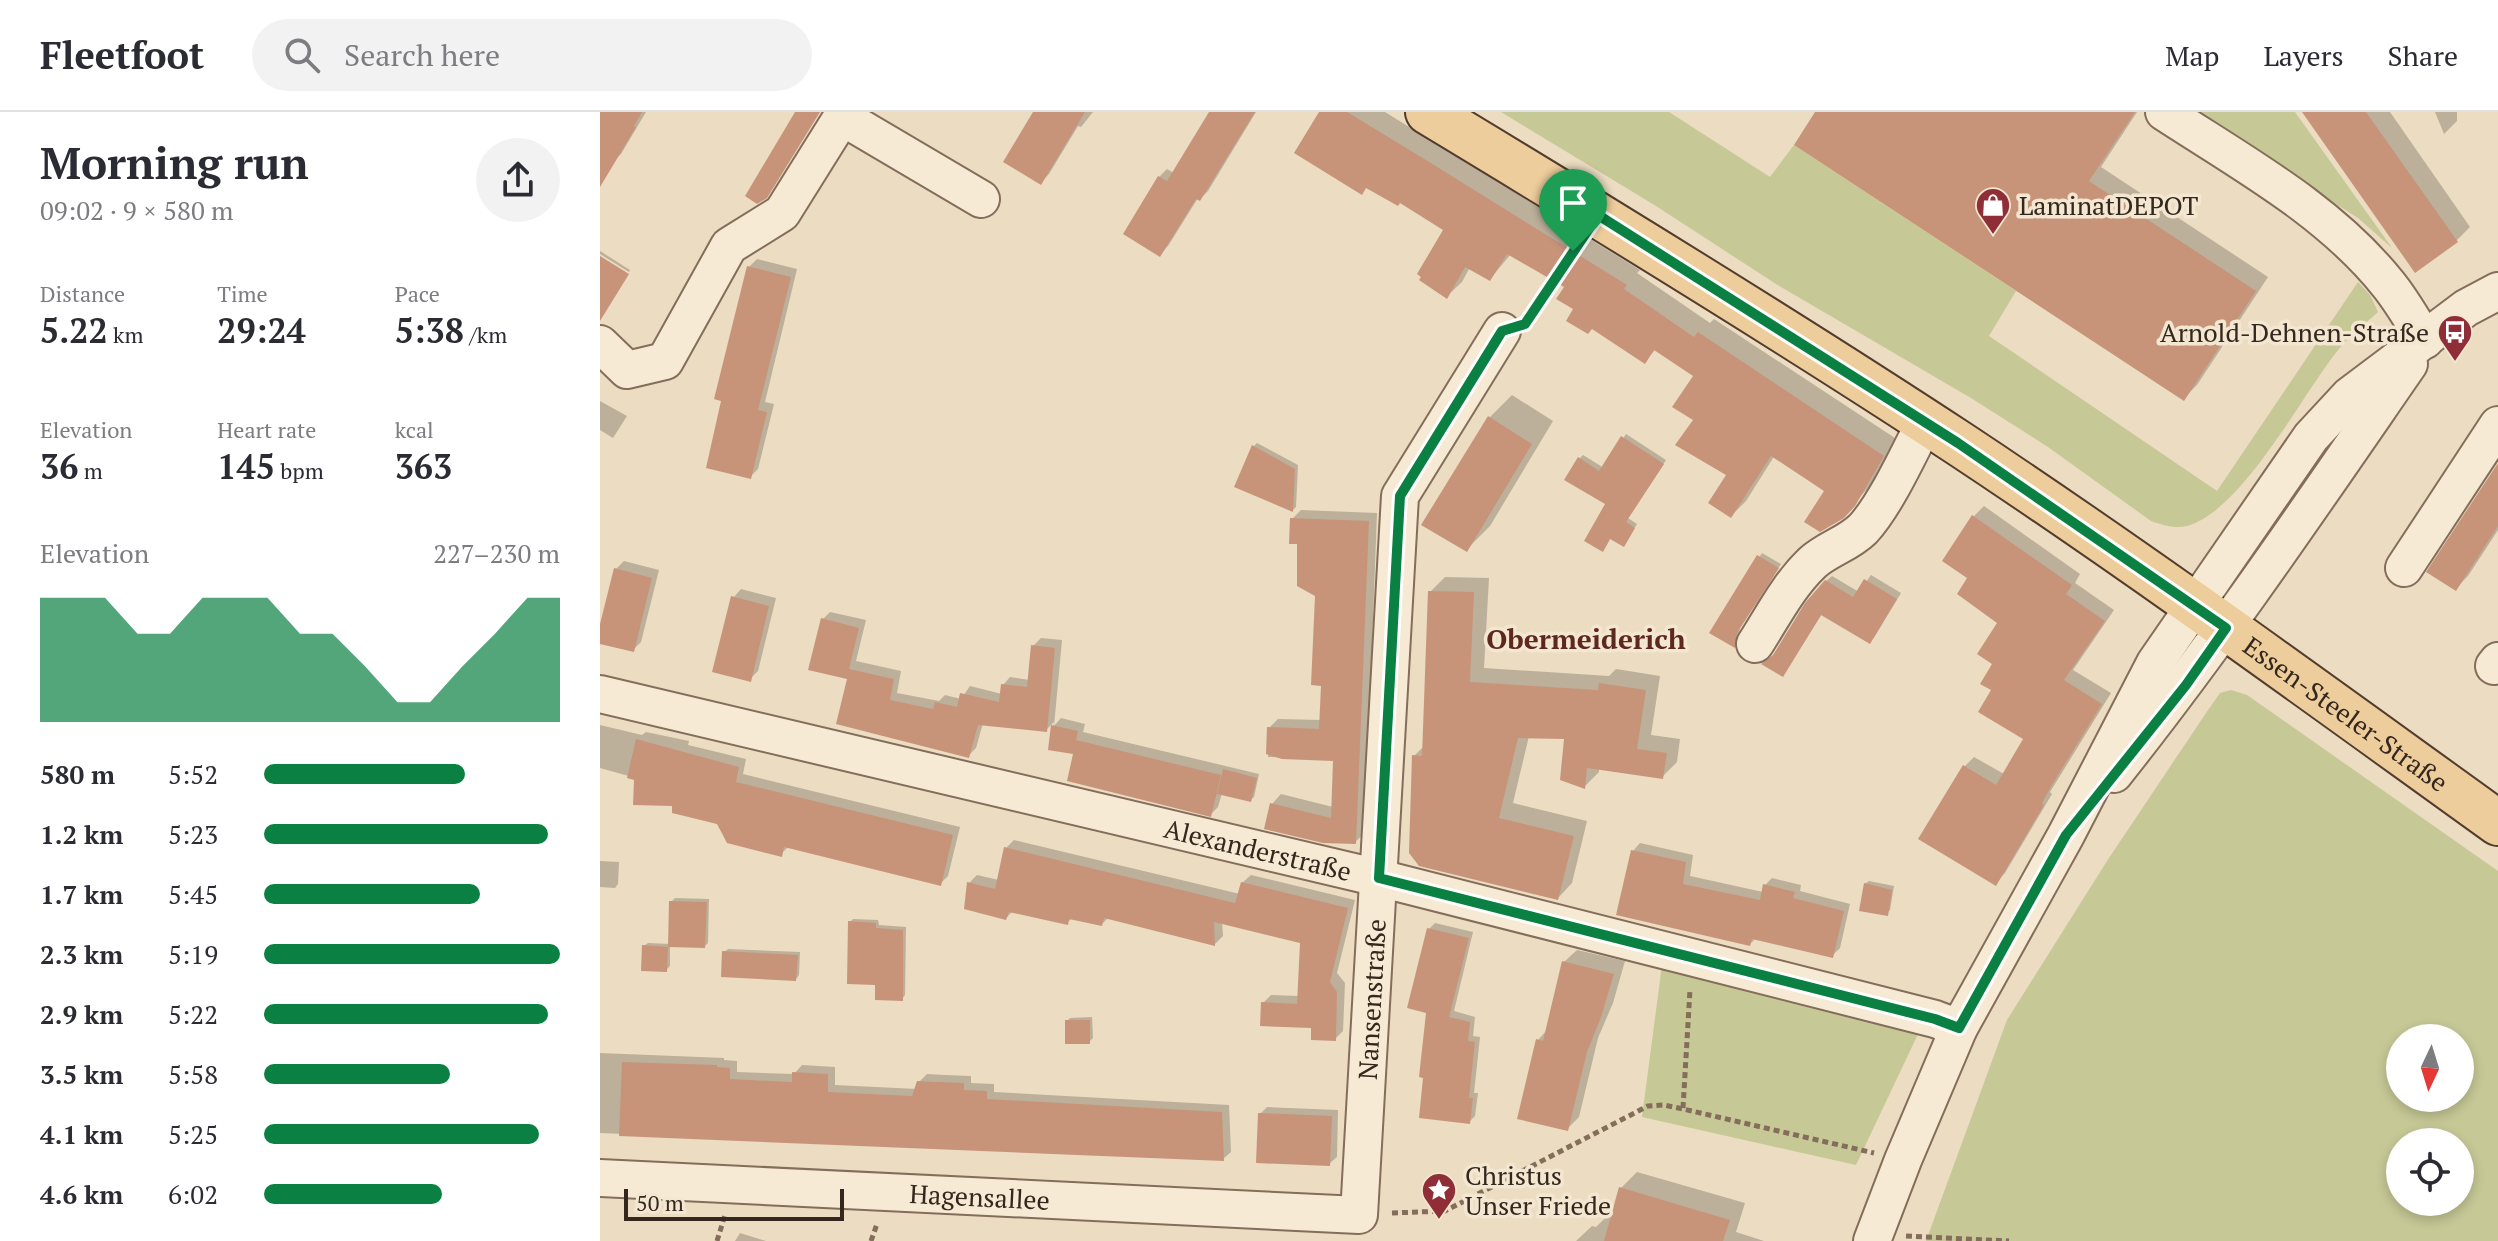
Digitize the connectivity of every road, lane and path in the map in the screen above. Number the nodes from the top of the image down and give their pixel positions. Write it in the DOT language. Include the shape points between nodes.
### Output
graph roads {
  1 [pos="1428,112"];
  2 [pos="2164,112"];
  3 [pos="981,199"];
  4 [pos="1598,215"];
  5 [pos="2498,291"];
  6 [pos="1502,331"];
  7 [pos="2425,340"];
  8 [pos="600,344"];
  9 [pos="1925,422"];
  10 [pos="2498,425"];
  11 [pos="2404,568"];
  12 [pos="2210,617"];
  13 [pos="1755,644"];
  14 [pos="600,694"];
  15 [pos="2498,823"];
  16 [pos="1379,878"];
  17 [pos="1692,957"];
  18 [pos="1959,1028"];
  19 [pos="1683,1109"];
  20 [pos="1903,1160"];
  21 [pos="600,1178"];
  22 [pos="1359,1215"];
  23 [pos="1873,1238"];
  24 [pos="2009,1241"];
  1 -- 4 [label="main road, Essen-Steeler-Straße"];
  2 -- 7 [label="street" via="2291,194 2338,233 2388,284"];
  3 -- 8 [label="street" via="842,117 782,213 729,246 665,361 627,370"];
  4 -- 6 [label="path" via="1525,324"];
  4 -- 9 [label="main road, Essen-Steeler-Straße"];
  5 -- 7 [label="street"];
  6 -- 16 [label="street, Nansenstraße" via="1400,496"];
  7 -- 12 [label="street"];
  9 -- 12 [label="main road, Essen-Steeler-Straße"];
  9 -- 13 [label="street" via="1865,527 1794,582"];
  10 -- 11 [label="street"];
  12 -- 15 [label="main road, Essen-Steeler-Straße"];
  12 -- 18 [label="street" via="2186,685 2066,835"];
  14 -- 16 [label="street, Alexanderstraße"];
  16 -- 17 [label="street, Alexanderstraße"];
  16 -- 22 [label="street, Nansenstraße"];
  17 -- 18 [label="street, Alexanderstraße"];
  17 -- 19 [label="path"];
  18 -- 20 [label="street"];
  19 -- 20 [label="path"];
  19 -- 22 [label="path" via="1648,1106 1445,1211"];
  20 -- 23 [label="street"];
  21 -- 22 [label="street, Hagensallee"];
  23 -- 24 [label="path"];
}
